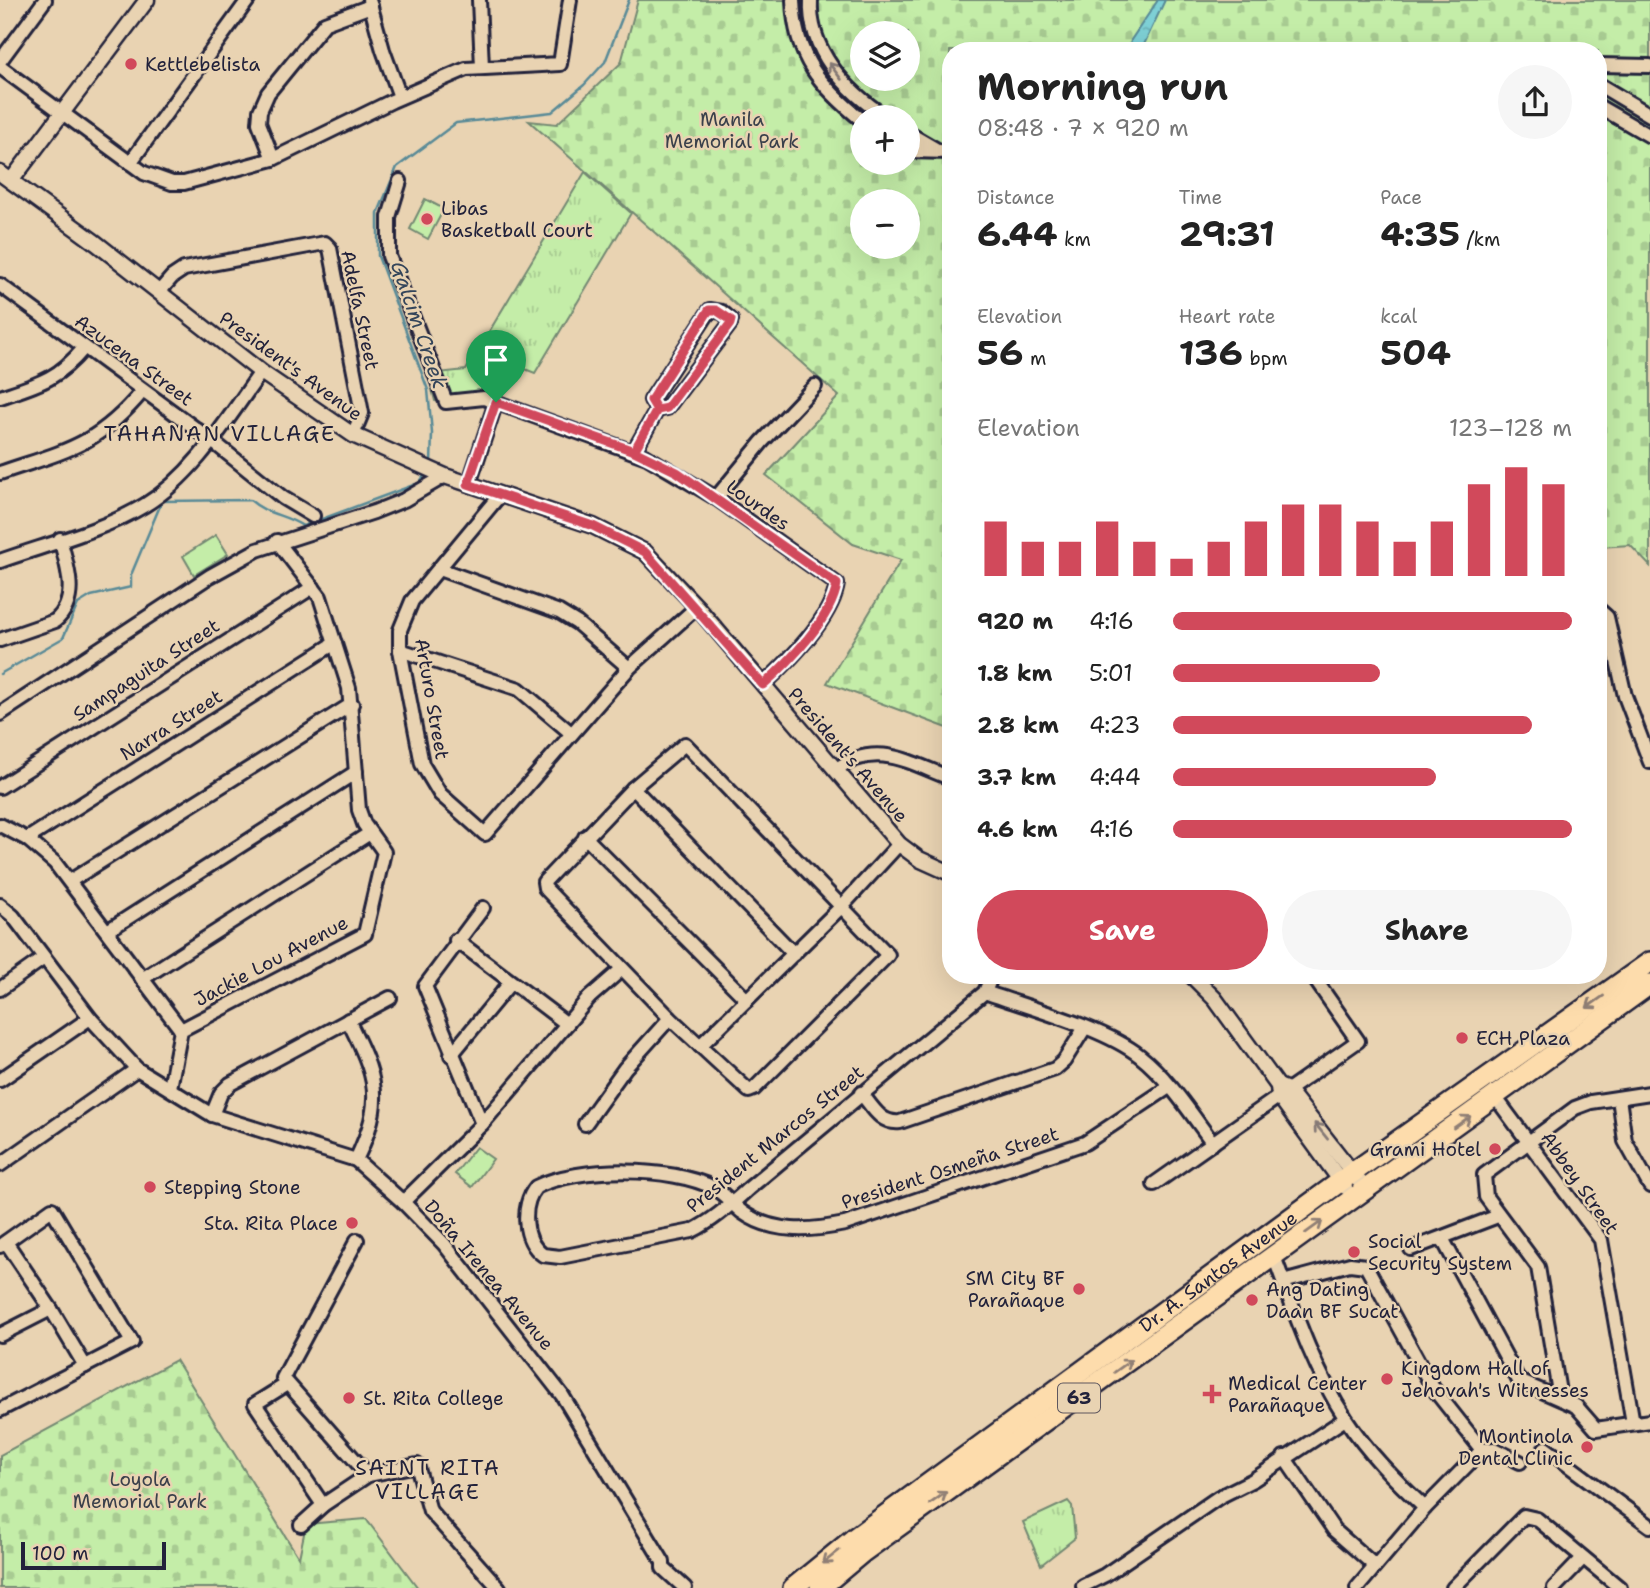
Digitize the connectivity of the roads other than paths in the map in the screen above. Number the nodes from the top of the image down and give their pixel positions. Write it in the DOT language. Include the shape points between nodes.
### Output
graph roads {
  1 [pos="45,0"];
  2 [pos="147,0"];
  3 [pos="248,0"];
  4 [pos="479,0"];
  5 [pos="570,0"];
  6 [pos="793,0"];
  7 [pos="811,0"];
  8 [pos="370,3"];
  9 [pos="0,64"];
  10 [pos="1607,65"];
  11 [pos="1650,66"];
  12 [pos="482,67"];
  13 [pos="1607,89"];
  14 [pos="401,97"];
  15 [pos="871,105"];
  16 [pos="850,111"];
  17 [pos="1607,111"];
  18 [pos="62,113"];
  19 [pos="1650,115"];
  20 [pos="1650,136"];
  21 [pos="920,149"];
  22 [pos="942,152"];
  23 [pos="273,159"];
  24 [pos="130,163"];
  25 [pos="6,177"];
  26 [pos="400,181"];
  27 [pos="0,285"];
  28 [pos="159,292"];
  29 [pos="84,348"];
  30 [pos="261,372"];
  31 [pos="815,386"];
  32 [pos="142,392"];
  33 [pos="0,397"];
  34 [pos="496,402"];
  35 [pos="657,410"];
  36 [pos="353,435"];
  37 [pos="211,440"];
  38 [pos="634,451"];
  39 [pos="0,473"];
  40 [pos="440,474"];
  41 [pos="468,484"];
  42 [pos="499,496"];
  43 [pos="716,498"];
  44 [pos="313,516"];
  45 [pos="60,539"];
  46 [pos="277,541"];
  47 [pos="0,561"];
  48 [pos="439,569"];
  49 [pos="313,587"];
  50 [pos="697,607"];
  51 [pos="1607,617"];
  52 [pos="0,640"];
  53 [pos="335,643"];
  54 [pos="400,650"];
  55 [pos="629,668"];
  56 [pos="763,685"];
  57 [pos="352,704"];
  58 [pos="0,714"];
  59 [pos="572,733"];
  60 [pos="1650,762"];
  61 [pos="835,770"];
  62 [pos="356,772"];
  63 [pos="942,775"];
  64 [pos="0,786"];
  65 [pos="633,788"];
  66 [pos="0,825"];
  67 [pos="370,833"];
  68 [pos="585,837"];
  69 [pos="27,839"];
  70 [pos="900,844"];
  71 [pos="942,869"];
  72 [pos="70,881"];
  73 [pos="0,905"];
  74 [pos="842,906"];
  75 [pos="482,908"];
  76 [pos="107,931"];
  77 [pos="456,940"];
  78 [pos="794,954"];
  79 [pos="44,958"];
  80 [pos="1650,962"];
  81 [pos="622,969"];
  82 [pos="142,979"];
  83 [pos="511,982"];
  84 [pos="988,984"];
  85 [pos="1200,984"];
  86 [pos="1318,984"];
  87 [pos="1650,985"];
  88 [pos="0,989"];
  89 [pos="985,992"];
  90 [pos="390,998"];
  91 [pos="747,1000"];
  92 [pos="90,1018"];
  93 [pos="670,1018"];
  94 [pos="348,1020"];
  95 [pos="567,1024"];
  96 [pos="1084,1029"];
  97 [pos="181,1030"];
  98 [pos="700,1046"];
  99 [pos="451,1055"];
  100 [pos="136,1069"];
  101 [pos="0,1080"];
  102 [pos="1169,1087"];
  103 [pos="170,1088"];
  104 [pos="1282,1090"];
  105 [pos="861,1093"];
  106 [pos="1650,1093"];
  107 [pos="1496,1098"];
  108 [pos="1619,1098"];
  109 [pos="212,1115"];
  110 [pos="482,1124"];
  111 [pos="585,1124"];
  112 [pos="1527,1142"];
  113 [pos="1213,1143"];
  114 [pos="356,1160"];
  115 [pos="0,1165"];
  116 [pos="1347,1177"];
  117 [pos="1154,1184"];
  118 [pos="1650,1186"];
  119 [pos="1360,1194"];
  120 [pos="403,1202"];
  121 [pos="733,1202"];
  122 [pos="1498,1216"];
  123 [pos="1442,1238"];
  124 [pos="357,1240"];
  125 [pos="3,1244"];
  126 [pos="1411,1249"];
  127 [pos="543,1255"];
  128 [pos="1273,1256"];
  129 [pos="1283,1282"];
  130 [pos="51,1309"];
  131 [pos="0,1335"];
  132 [pos="85,1366"];
  133 [pos="285,1381"];
  134 [pos="1560,1398"];
  135 [pos="0,1410"];
  136 [pos="1345,1419"];
  137 [pos="1650,1421"];
  138 [pos="1633,1423"];
  139 [pos="1545,1448"];
  140 [pos="1482,1450"];
  141 [pos="1284,1457"];
  142 [pos="1520,1462"];
  143 [pos="368,1475"];
  144 [pos="323,1505"];
  145 [pos="1425,1508"];
  146 [pos="1647,1518"];
  147 [pos="301,1525"];
  148 [pos="1583,1558"];
  149 [pos="1375,1566"];
  150 [pos="817,1584"];
  151 [pos="1083,1586"];
  152 [pos="499,1588"];
  153 [pos="685,1588"];
  154 [pos="793,1588"];
  155 [pos="1357,1588"];
  156 [pos="1452,1588"];
  157 [pos="1554,1588"];
  158 [pos="1619,1588"];
  1 -- 9 [label="street"];
  2 -- 18 [label="street"];
  3 -- 24 [label="street"];
  4 -- 12 [label="street"];
  5 -- 12 [label="street" via="560,64"];
  6 -- 16 [label="street" via="804,56 832,96"];
  15 -- 7 [label="street, one-way" via="831,67 810,16"];
  8 -- 14 [label="street"];
  8 -- 23 [label="street" via="325,23 268,93 259,123"];
  9 -- 18 [label="street"];
  10 -- 11 [label="street"];
  12 -- 14 [label="street" via="466,69"];
  13 -- 19 [label="street"];
  14 -- 23 [label="street"];
  17 -- 20 [label="street"];
  18 -- 24 [label="street"];
  18 -- 25 [label="street"];
  21 -- 22 [label="street"];
  23 -- 24 [label="street" via="235,172 172,183 157,180"];
  25 -- 28 [label="street, President's Avenue"];
  26 -- 34 [label="street, Lourdes" via="388,217 387,246 430,368 446,402 484,398"];
  27 -- 29 [label="street, Azucena Street"];
  28 -- 30 [label="street, President's Avenue"];
  28 -- 36 [label="street, Adelfa Street" via="184,269 325,243 330,248 362,413"];
  29 -- 32 [label="street, Azucena Street"];
  29 -- 33 [label="street" via="50,381"];
  30 -- 36 [label="street, President's Avenue"];
  30 -- 37 [label="street"];
  31 -- 43 [label="street"];
  32 -- 37 [label="street, Azucena Street"];
  32 -- 39 [label="street" via="93,439"];
  34 -- 38 [label="street, Lourdes"];
  34 -- 41 [label="street"];
  35 -- 35 [label="street" via="667,408 730,324 722,312 709,310 665,375 651,400"];
  35 -- 38 [label="street"];
  36 -- 40 [label="street, President's Avenue"];
  37 -- 44 [label="street, Azucena Street"];
  37 -- 45 [label="street" via="184,472 146,505"];
  38 -- 43 [label="street, Lourdes"];
  40 -- 41 [label="street, President's Avenue"];
  40 -- 46 [label="street" via="412,495 374,512"];
  41 -- 42 [label="street, President's Avenue"];
  42 -- 48 [label="street, Arturo Street"];
  42 -- 50 [label="street, President's Avenue" via="621,538 645,552"];
  43 -- 56 [label="street, Lourdes" via="837,584 835,600 786,665"];
  45 -- 47 [label="street"];
  45 -- 52 [label="street" via="71,591 62,616"];
  46 -- 49 [label="street, Jackie Lou Avenue"];
  46 -- 58 [label="street" via="210,576"];
  48 -- 54 [label="street, Arturo Street" via="406,611"];
  48 -- 55 [label="street" via="559,612"];
  49 -- 53 [label="street, Jackie Lou Avenue"];
  49 -- 64 [label="street, Sampaguita Street"];
  50 -- 55 [label="street"];
  50 -- 56 [label="street, President's Avenue"];
  51 -- 60 [label="street" via="1625,696"];
  53 -- 57 [label="street, Jackie Lou Avenue"];
  53 -- 69 [label="street, Narra Street"];
  54 -- 59 [label="street" via="519,689"];
  54 -- 59 [label="street, Arturo Street" via="422,764 430,783 485,834"];
  55 -- 59 [label="street"];
  56 -- 61 [label="street, President's Avenue"];
  57 -- 62 [label="street, Jackie Lou Avenue"];
  57 -- 72 [label="street"];
  61 -- 63 [label="street" via="869,753"];
  61 -- 70 [label="street, President's Avenue"];
  62 -- 67 [label="street, Jackie Lou Avenue" via="359,810"];
  62 -- 76 [label="street"];
  65 -- 68 [label="street"];
  65 -- 74 [label="street" via="685,744"];
  65 -- 78 [label="street"];
  66 -- 69 [label="street, Jackie Lou Avenue"];
  67 -- 82 [label="street"];
  67 -- 97 [label="street, Jackie Lou Avenue" via="384,852 365,934"];
  68 -- 81 [label="street" via="544,882 545,888"];
  68 -- 91 [label="street"];
  69 -- 72 [label="street, Jackie Lou Avenue"];
  70 -- 71 [label="street, President's Avenue"];
  70 -- 74 [label="street"];
  72 -- 76 [label="street, Jackie Lou Avenue"];
  73 -- 79 [label="street, Doña Irenea Avenue"];
  74 -- 78 [label="street"];
  74 -- 98 [label="street" via="888,955 764,1080 754,1089 744,1090"];
  75 -- 77 [label="street"];
  76 -- 82 [label="street, Jackie Lou Avenue"];
  77 -- 83 [label="street"];
  77 -- 99 [label="street" via="425,986"];
  78 -- 91 [label="street"];
  79 -- 88 [label="street"];
  79 -- 92 [label="street, Doña Irenea Avenue"];
  80 -- 116 [label="main road, Dr. A. Santos Avenue / 63, one-way"];
  81 -- 93 [label="street"];
  81 -- 95 [label="street"];
  82 -- 97 [label="street, Jackie Lou Avenue"];
  83 -- 95 [label="street"];
  83 -- 99 [label="street"];
  84 -- 89 [label="street, President Marcos Street"];
  85 -- 104 [label="street"];
  86 -- 104 [label="street" via="1358,1041"];
  87 -- 107 [label="main road, Dr. A. Santos Avenue / 63"];
  89 -- 96 [label="street"];
  89 -- 105 [label="street, President Marcos Street"];
  90 -- 94 [label="street"];
  91 -- 98 [label="street"];
  92 -- 100 [label="street, Doña Irenea Avenue"];
  92 -- 101 [label="street"];
  93 -- 98 [label="street"];
  93 -- 111 [label="street" via="642,1047"];
  94 -- 109 [label="street" via="230,1084 220,1093"];
  94 -- 114 [label="street" via="374,1082 371,1129"];
  95 -- 110 [label="street"];
  96 -- 102 [label="street" via="1139,1055"];
  96 -- 105 [label="street" via="1055,1069 900,1122 881,1118"];
  97 -- 103 [label="street, Jackie Lou Avenue"];
  99 -- 110 [label="street"];
  100 -- 103 [label="street, Doña Irenea Avenue"];
  100 -- 115 [label="street"];
  102 -- 113 [label="street"];
  102 -- 121 [label="street, President Osmeña Street" via="1085,1143 845,1224 805,1230 768,1225"];
  103 -- 109 [label="street, Doña Irenea Avenue"];
  104 -- 113 [label="street"];
  104 -- 116 [label="street"];
  105 -- 121 [label="street, President Marcos Street"];
  106 -- 108 [label="street"];
  107 -- 112 [label="street, Abbey Street"];
  119 -- 107 [label="main road, Dr. A. Santos Avenue / 63, one-way"];
  108 -- 112 [label="street" via="1575,1108"];
  108 -- 118 [label="street" via="1625,1141"];
  109 -- 114 [label="street, Doña Irenea Avenue"];
  110 -- 120 [label="street"];
  112 -- 122 [label="street" via="1485,1175 1486,1197"];
  112 -- 138 [label="street, Abbey Street" via="1601,1240"];
  113 -- 117 [label="street"];
  114 -- 120 [label="street, Doña Irenea Avenue"];
  116 -- 119 [label="street"];
  116 -- 150 [label="main road, Dr. A. Santos Avenue / 63, one-way"];
  128 -- 119 [label="main road, Dr. A. Santos Avenue / 63, one-way"];
  120 -- 153 [label="street, Doña Irenea Avenue" via="444,1244 562,1395 663,1568"];
  121 -- 127 [label="street, President Marcos Street" via="692,1231 559,1257"];
  121 -- 127 [label="street, President Osmeña Street" via="701,1183 640,1173 602,1171 557,1178 536,1187 526,1210 531,1242"];
  122 -- 123 [label="street"];
  122 -- 134 [label="street" via="1538,1267"];
  123 -- 126 [label="street"];
  123 -- 134 [label="street" via="1520,1381"];
  124 -- 133 [label="street"];
  125 -- 130 [label="street"];
  125 -- 132 [label="street" via="52,1209 132,1342"];
  128 -- 129 [label="street"];
  150 -- 128 [label="main road, Dr. A. Santos Avenue / 63, one-way"];
  129 -- 136 [label="street"];
  129 -- 140 [label="street" via="1350,1264 1366,1266 1433,1388"];
  130 -- 131 [label="street"];
  130 -- 132 [label="street"];
  132 -- 135 [label="street"];
  133 -- 143 [label="street"];
  133 -- 144 [label="street" via="255,1404"];
  134 -- 138 [label="street" via="1576,1406 1596,1429"];
  136 -- 141 [label="street"];
  136 -- 145 [label="street" via="1388,1474"];
  137 -- 138 [label="street"];
  139 -- 146 [label="street"];
  140 -- 142 [label="street" via="1494,1449"];
  140 -- 145 [label="street"];
  141 -- 149 [label="street" via="1334,1530"];
  141 -- 151 [label="street"];
  143 -- 144 [label="street"];
  143 -- 152 [label="street" via="417,1465 430,1511"];
  144 -- 147 [label="street"];
  145 -- 149 [label="street"];
  148 -- 156 [label="street" via="1536,1519 1524,1516"];
  148 -- 157 [label="street"];
  148 -- 158 [label="street"];
  149 -- 155 [label="street"];
  150 -- 154 [label="main road, Dr. A. Santos Avenue / 63"];
}
